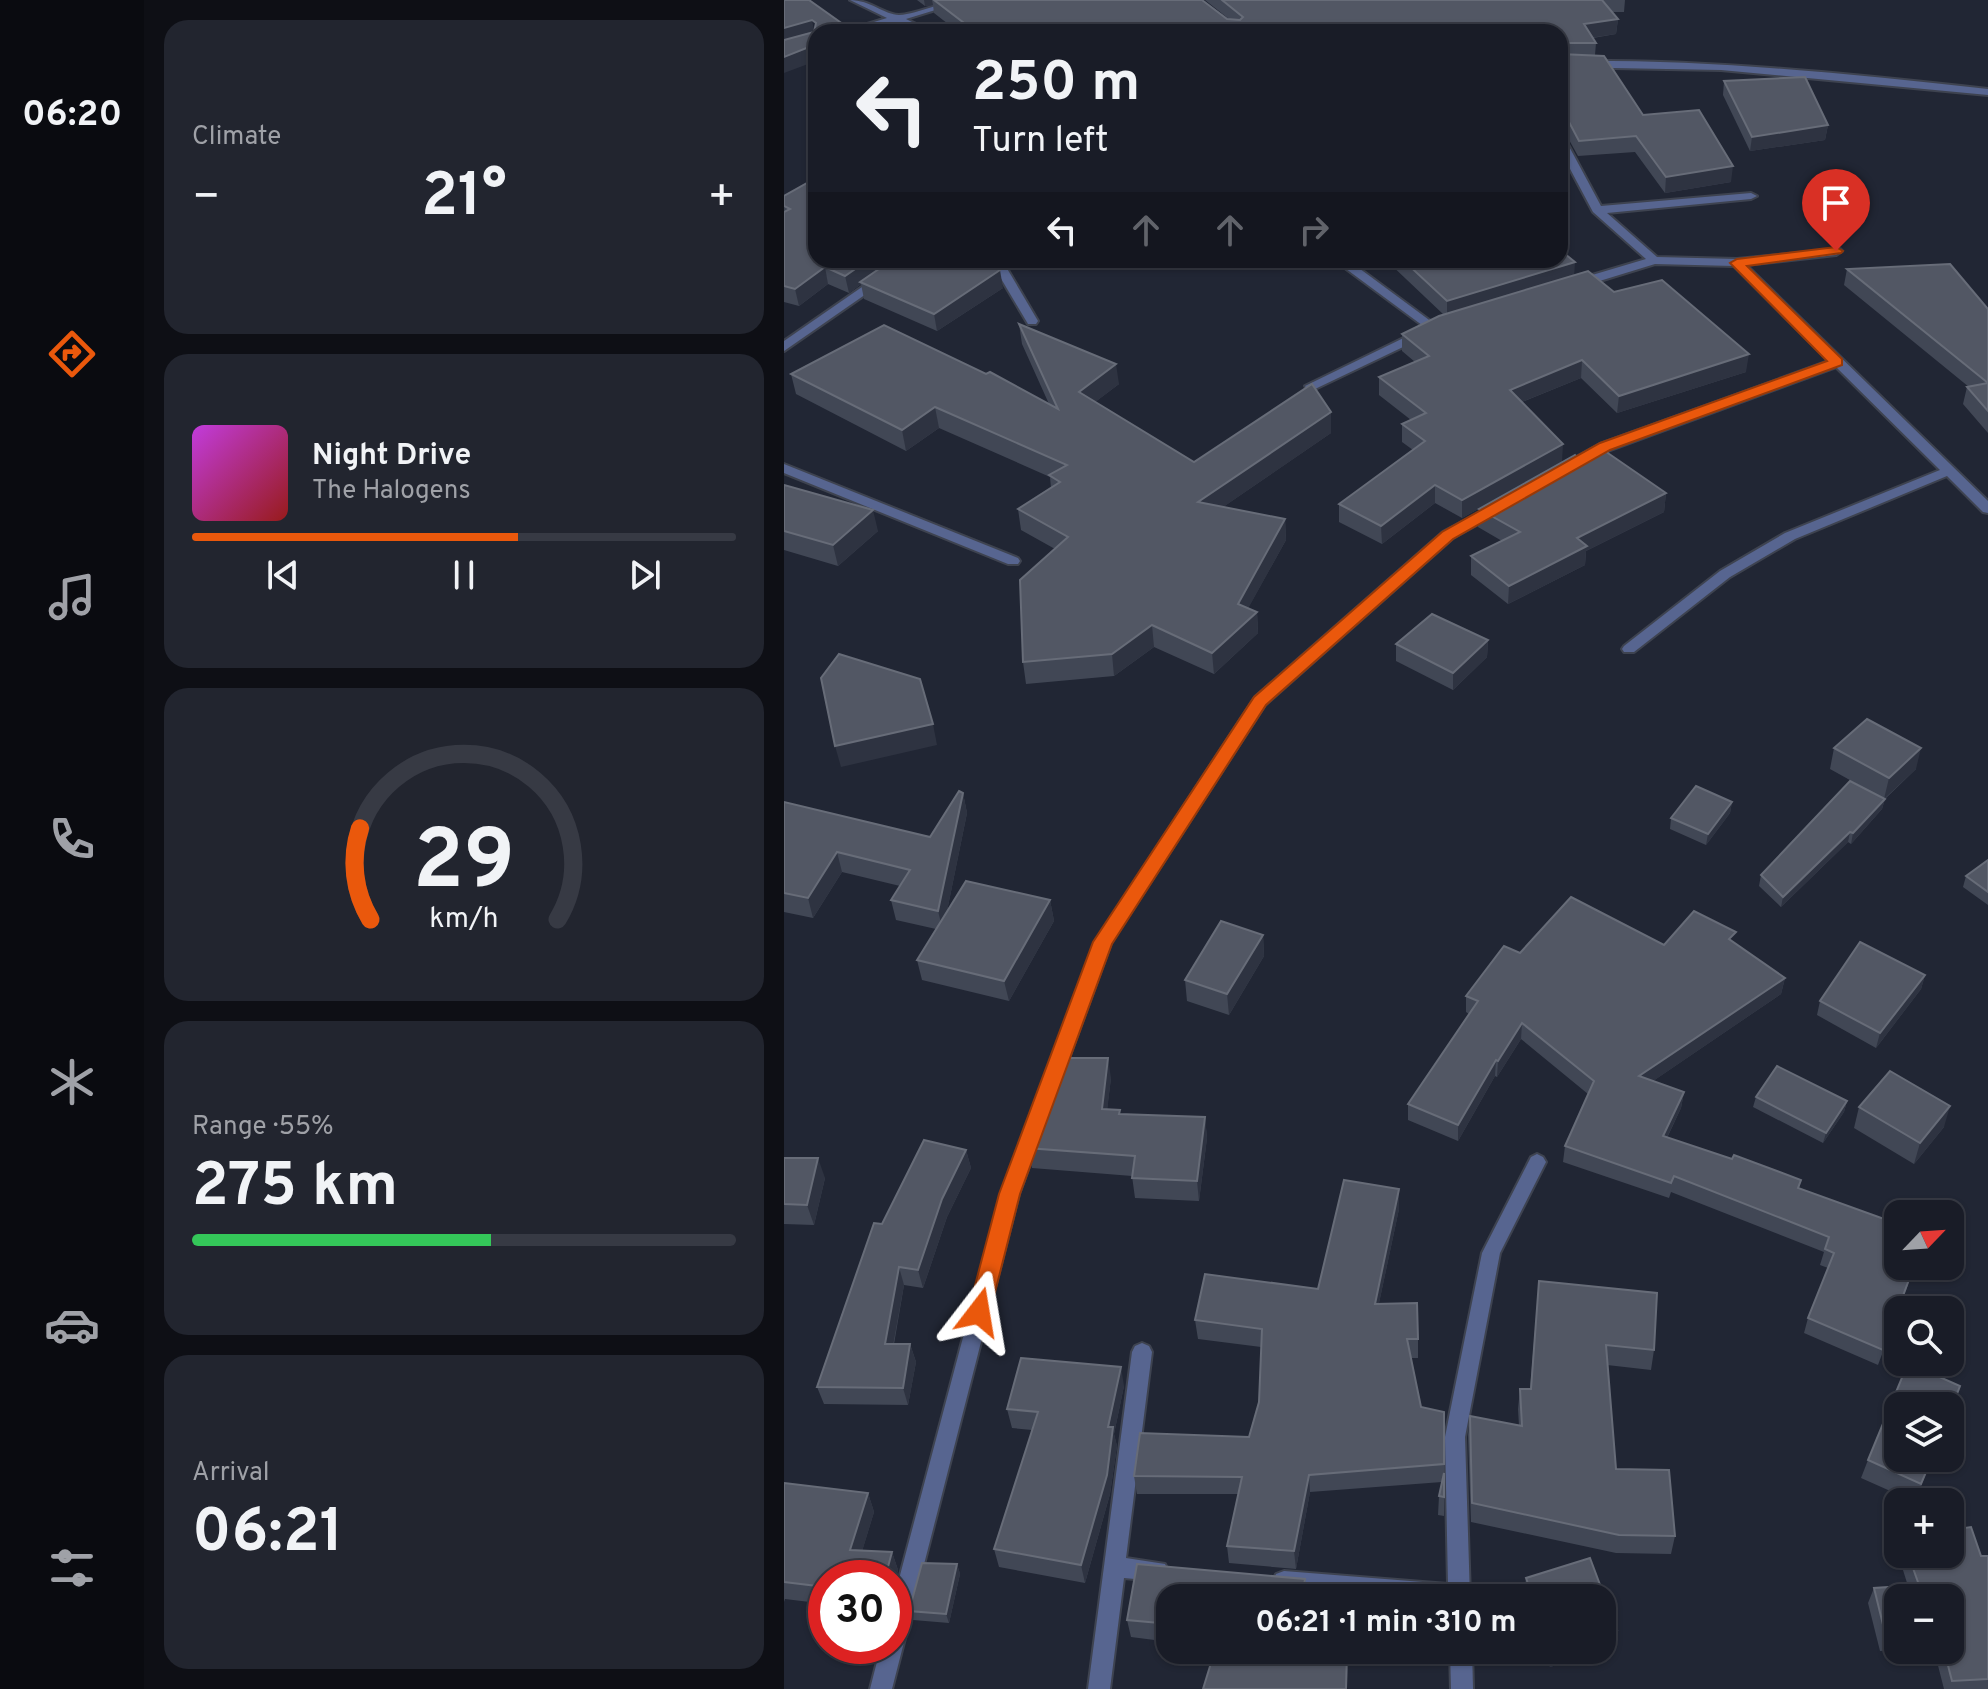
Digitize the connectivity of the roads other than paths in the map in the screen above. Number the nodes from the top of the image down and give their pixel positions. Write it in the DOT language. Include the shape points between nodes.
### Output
graph roads {
  1 [pos="855,0"];
  2 [pos="963,0"];
  3 [pos="898,17"];
  4 [pos="874,24"];
  5 [pos="912,24"];
  6 [pos="1568,64"];
  7 [pos="1988,92"];
  8 [pos="1568,154"];
  9 [pos="1751,196"];
  10 [pos="1597,210"];
  11 [pos="1836,251"];
  12 [pos="1654,260"];
  13 [pos="1737,263"];
  14 [pos="898,268"];
  15 [pos="1001,268"];
  16 [pos="1351,268"];
  17 [pos="1566,287"];
  18 [pos="1032,321"];
  19 [pos="1449,323"];
  20 [pos="1434,328"];
  21 [pos="784,347"];
  22 [pos="1837,362"];
  23 [pos="1311,386"];
  24 [pos="784,468"];
  25 [pos="1566,469"];
  26 [pos="1949,471"];
  27 [pos="1513,498"];
  28 [pos="1988,509"];
  29 [pos="1013,561"];
  30 [pos="1629,649"];
  31 [pos="1537,1162"];
  32 [pos="1142,1352"];
  33 [pos="1114,1567"];
  34 [pos="912,1570"];
  35 [pos="1177,1572"];
  36 [pos="1256,1579"];
  37 [pos="1312,1584"];
  38 [pos="1459,1584"];
  39 [pos="887,1664"];
  40 [pos="1461,1664"];
  41 [pos="881,1689"];
  42 [pos="1099,1689"];
  43 [pos="1462,1689"];
  1 -- 3 [label="street"];
  2 -- 3 [label="street"];
  3 -- 4 [label="street"];
  3 -- 5 [label="street"];
  6 -- 7 [label="street" via="1636,62 1803,72"];
  8 -- 10 [label="street"];
  9 -- 10 [label="street"];
  10 -- 12 [label="street"];
  11 -- 13 [label="street"];
  12 -- 13 [label="street"];
  12 -- 17 [label="street"];
  13 -- 22 [label="street"];
  14 -- 21 [label="street"];
  15 -- 18 [label="street"];
  16 -- 20 [label="street"];
  19 -- 20 [label="street"];
  20 -- 23 [label="street"];
  22 -- 25 [label="street" via="1605,447"];
  22 -- 26 [label="street"];
  24 -- 29 [label="street"];
  26 -- 28 [label="street"];
  26 -- 30 [label="street" via="1790,536 1725,574"];
  27 -- 34 [label="street" via="1448,535 1260,701 1103,942 1010,1194"];
  31 -- 38 [label="street" via="1491,1253 1455,1437"];
  32 -- 33 [label="street"];
  33 -- 35 [label="street"];
  33 -- 42 [label="street"];
  36 -- 37 [label="street"];
  39 -- 41 [label="street"];
  40 -- 43 [label="street"];
}
